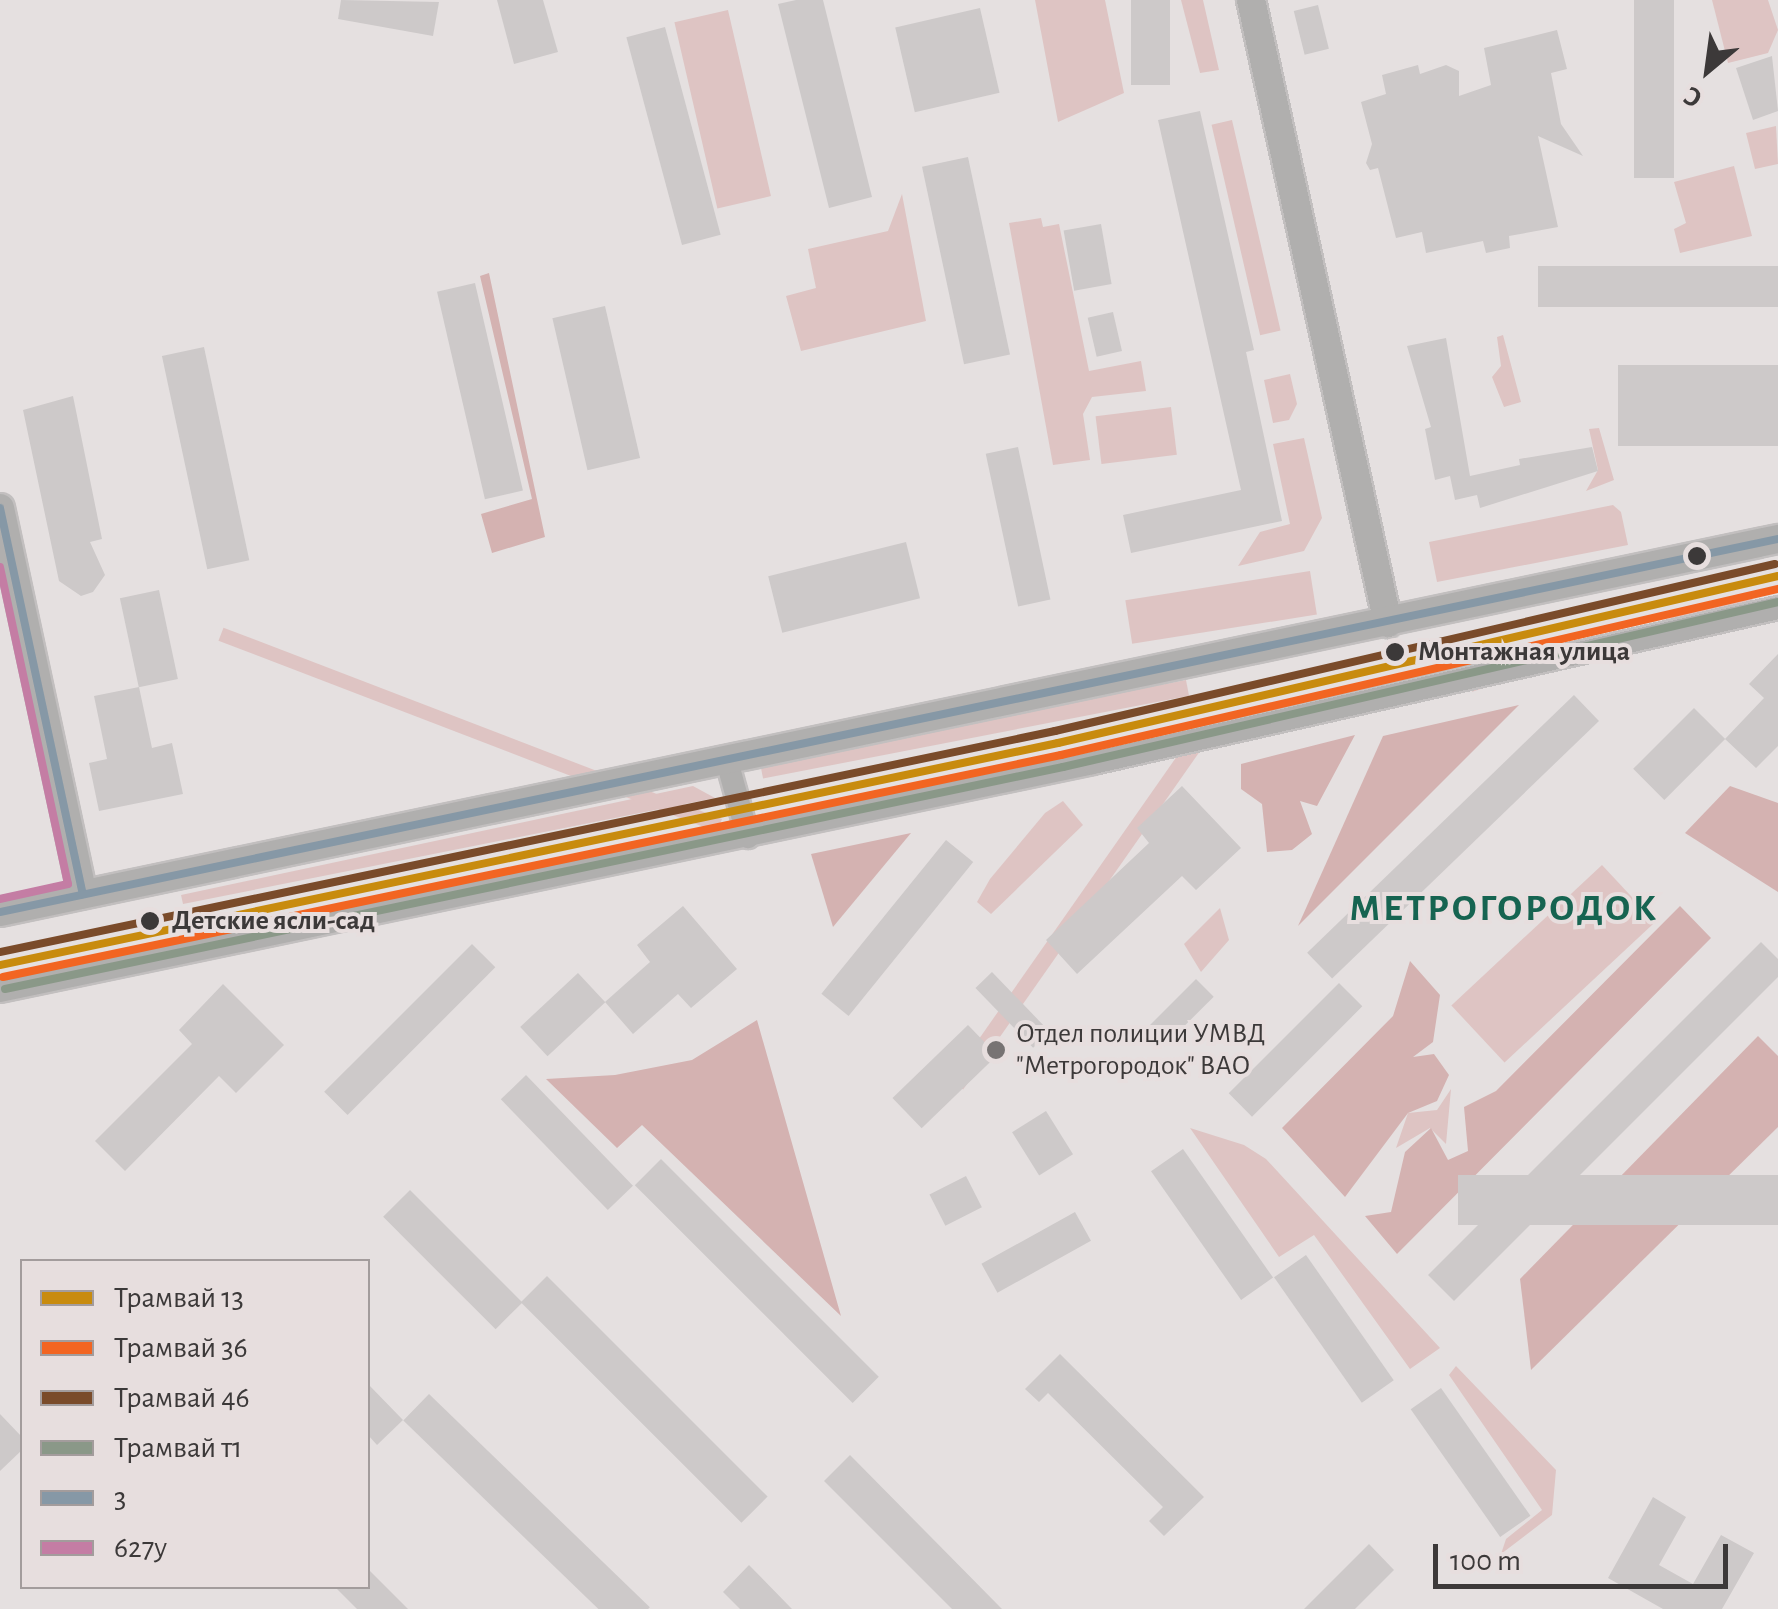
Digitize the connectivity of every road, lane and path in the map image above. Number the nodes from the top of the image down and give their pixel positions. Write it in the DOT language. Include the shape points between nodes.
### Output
graph roads {
  1 [pos="1251,0"];
  2 [pos="0,508"];
  3 [pos="1778,539"];
  4 [pos="1778,608"];
  5 [pos="1388,623"];
  6 [pos="727,761"];
  7 [pos="748,836"];
  8 [pos="83,894"];
  9 [pos="0,912"];
  10 [pos="0,990"];
  1 -- 5 [label="street"];
  2 -- 8 [label="street"];
  3 -- 5 [label="street"];
  4 -- 7 [label="street"];
  5 -- 6 [label="street"];
  6 -- 7 [label="street"];
  6 -- 8 [label="street"];
  7 -- 10 [label="street"];
  8 -- 9 [label="street"];
}
